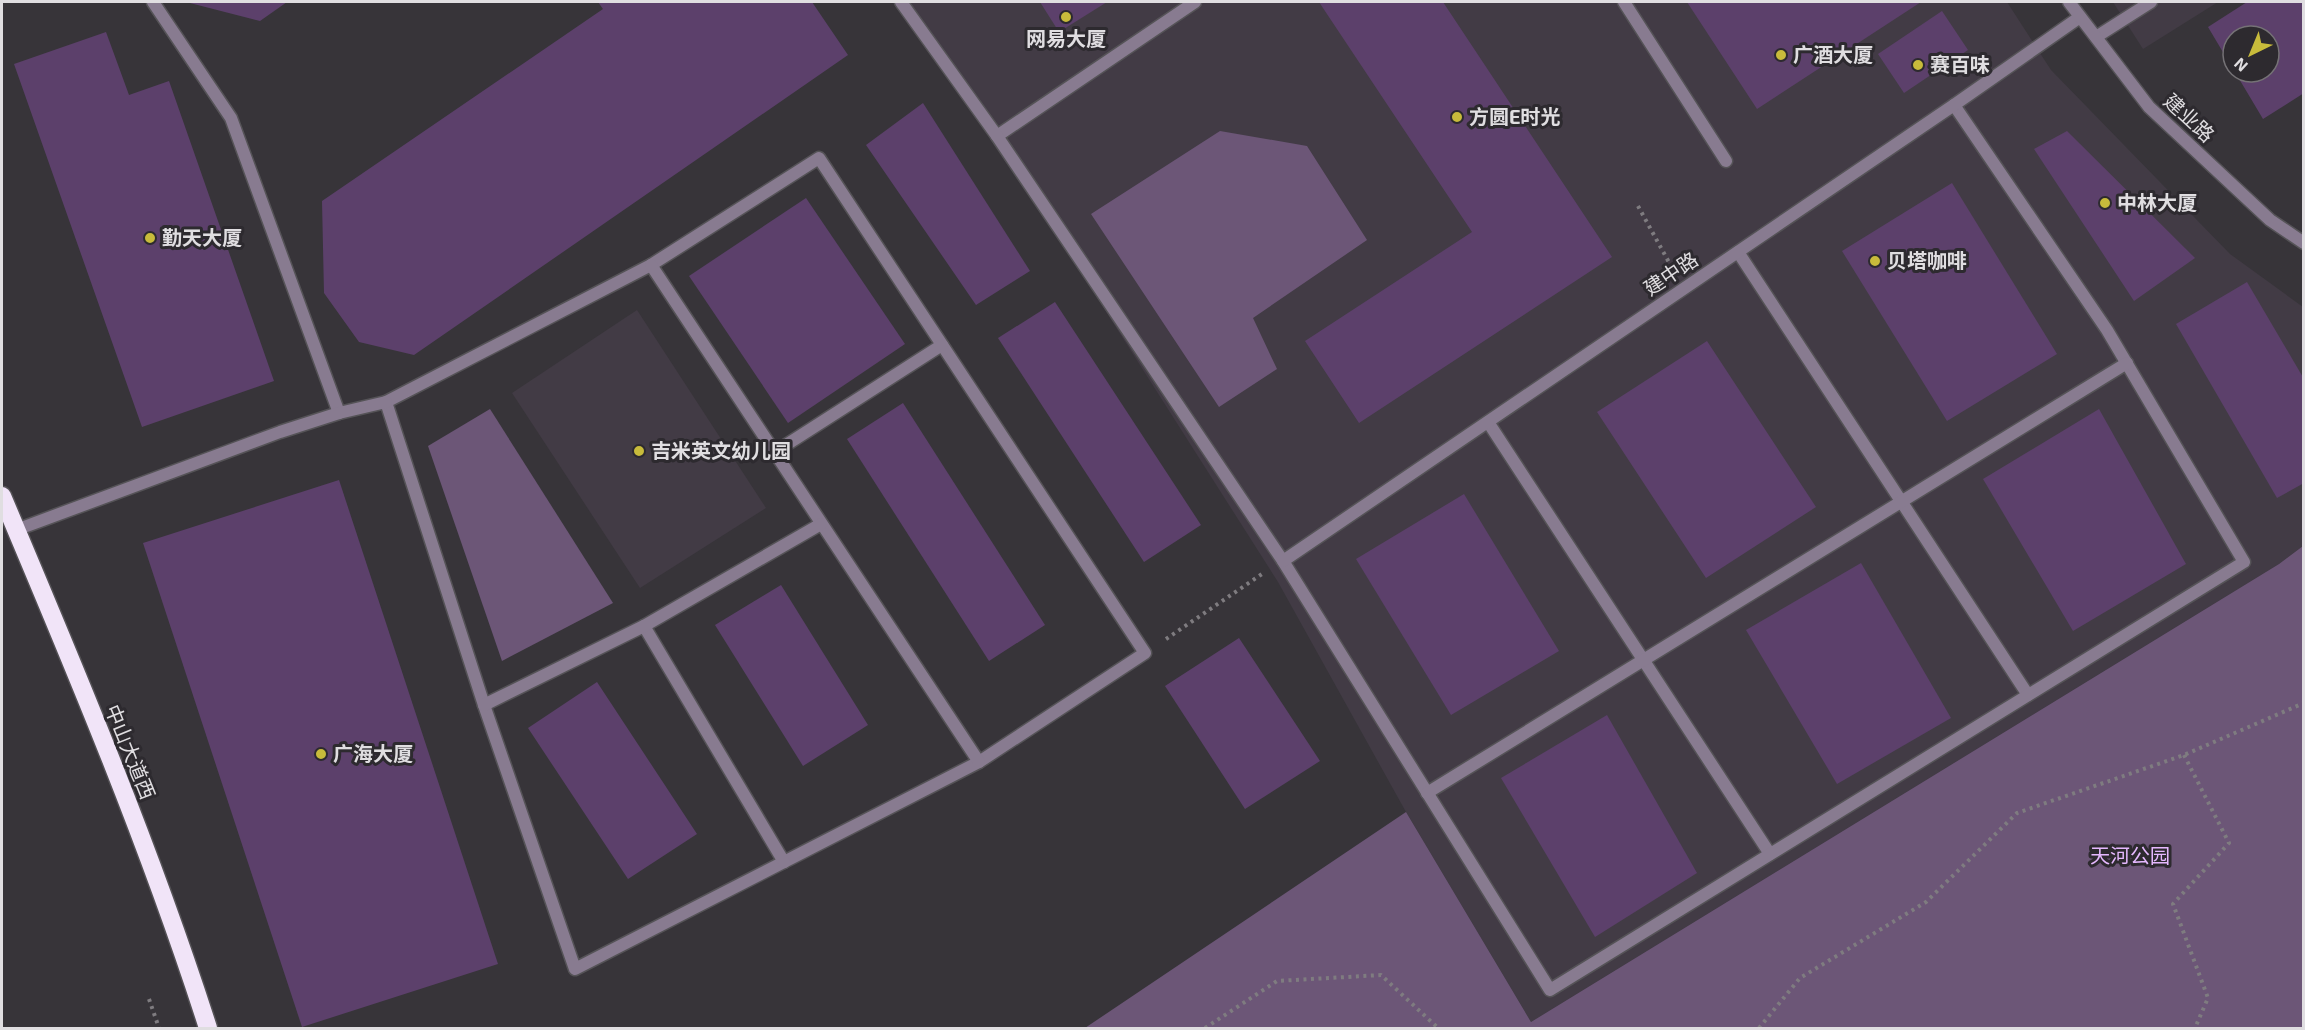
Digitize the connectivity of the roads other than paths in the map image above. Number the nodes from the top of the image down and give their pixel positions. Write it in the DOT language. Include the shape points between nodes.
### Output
graph roads {
  1 [pos="153,2"];
  2 [pos="901,2"];
  3 [pos="1195,2"];
  4 [pos="1624,2"];
  5 [pos="2069,2"];
  6 [pos="2151,2"];
  7 [pos="2080,17"];
  8 [pos="2096,37"];
  9 [pos="1954,105"];
  10 [pos="997,136"];
  11 [pos="1726,161"];
  12 [pos="2304,243"];
  13 [pos="1738,252"];
  14 [pos="651,265"];
  15 [pos="942,345"];
  16 [pos="2127,363"];
  17 [pos="387,402"];
  18 [pos="339,413"];
  19 [pos="1488,422"];
  20 [pos="775,452"];
  21 [pos="2,496"];
  22 [pos="1901,502"];
  23 [pos="821,524"];
  24 [pos="16,530"];
  25 [pos="1283,561"];
  26 [pos="644,626"];
  27 [pos="1643,660"];
  28 [pos="2028,695"];
  29 [pos="484,705"];
  30 [pos="979,762"];
  31 [pos="1427,793"];
  32 [pos="1770,854"];
  33 [pos="784,862"];
  34 [pos="208,1029"];
  1 -- 18 [label="street" via="231,118"];
  2 -- 10 [label="street"];
  3 -- 10 [label="street"];
  4 -- 11 [label="street"];
  5 -- 7 [label="street, 建业路"];
  6 -- 8 [label="street"];
  7 -- 8 [label="street, 建业路"];
  7 -- 9 [label="street, 建中路"];
  8 -- 12 [label="street, 建业路" via="2149,107 2270,220"];
  9 -- 13 [label="street, 建中路"];
  9 -- 16 [label="street"];
  10 -- 25 [label="street"];
  13 -- 19 [label="street, 建中路"];
  13 -- 22 [label="street"];
  14 -- 15 [label="street" via="819,158"];
  14 -- 17 [label="street"];
  14 -- 20 [label="street"];
  15 -- 20 [label="street"];
  15 -- 30 [label="street" via="1144,653"];
  16 -- 22 [label="street"];
  16 -- 28 [label="street" via="2244,562"];
  17 -- 18 [label="street"];
  17 -- 29 [label="street"];
  18 -- 24 [label="street"];
  19 -- 25 [label="street, 建中路"];
  19 -- 27 [label="street"];
  20 -- 23 [label="street"];
  21 -- 24 [label="highway, 中山大道西"];
  22 -- 27 [label="street"];
  22 -- 28 [label="street"];
  23 -- 26 [label="street"];
  23 -- 30 [label="street"];
  24 -- 34 [label="highway, 中山大道西" via="125,798"];
  25 -- 31 [label="street"];
  26 -- 29 [label="street"];
  26 -- 33 [label="street"];
  27 -- 31 [label="street"];
  27 -- 32 [label="street"];
  28 -- 32 [label="street"];
  29 -- 33 [label="street" via="575,969"];
  30 -- 33 [label="street"];
  31 -- 32 [label="street" via="1550,990"];
}
